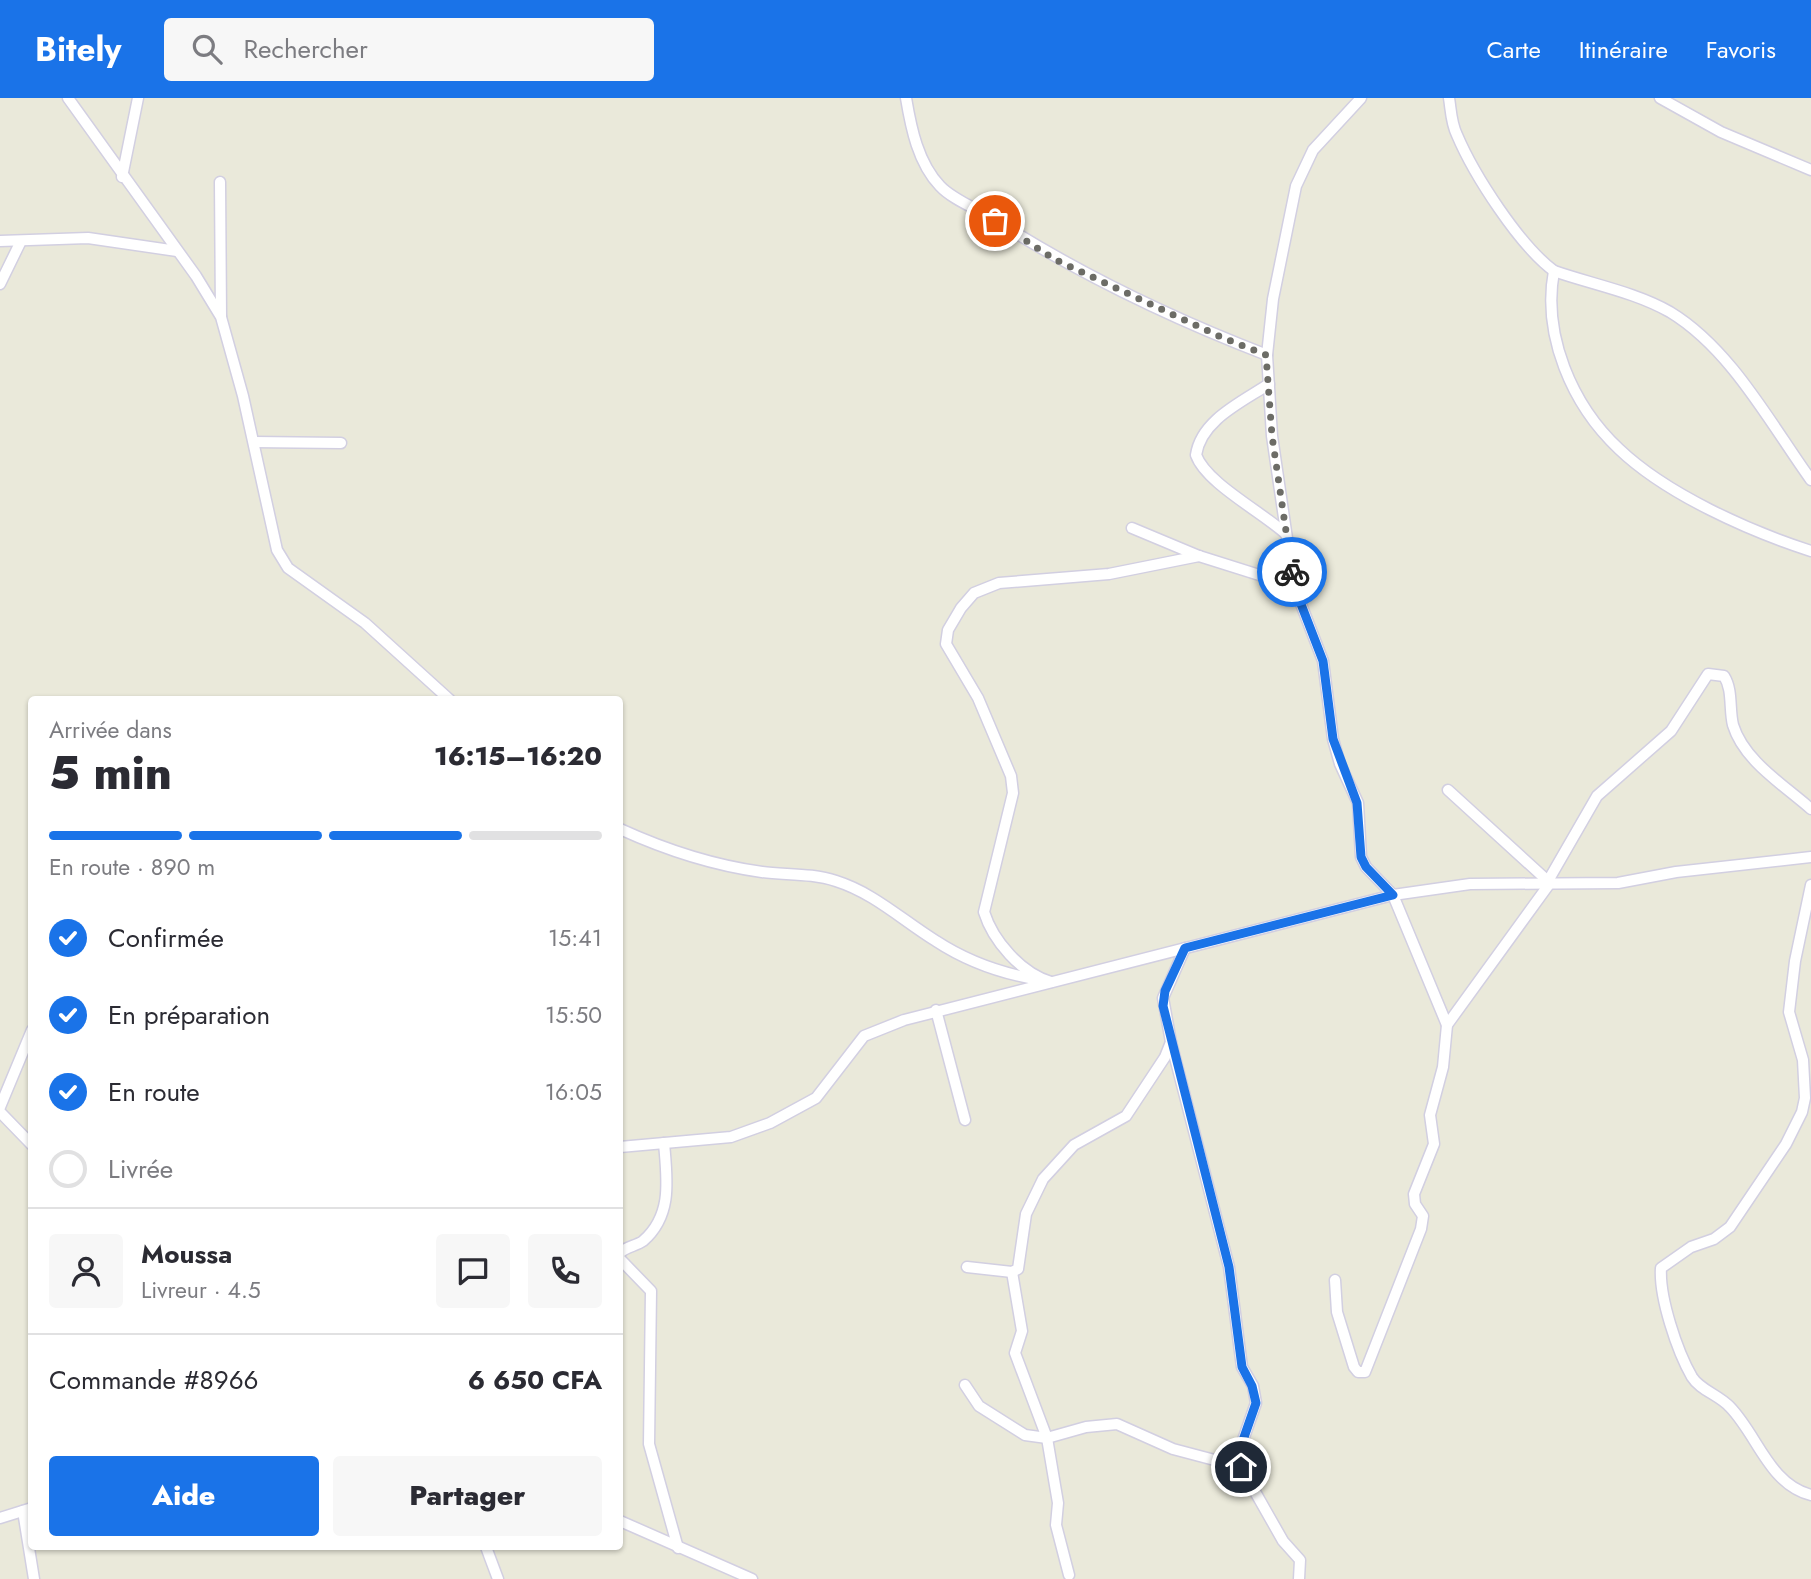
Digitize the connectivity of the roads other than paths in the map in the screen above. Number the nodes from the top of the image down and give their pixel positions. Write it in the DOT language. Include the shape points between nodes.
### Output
graph roads {
  1 [pos="68,98"];
  2 [pos="138,98"];
  3 [pos="906,98"];
  4 [pos="1361,98"];
  5 [pos="1449,98"];
  6 [pos="1660,98"];
  7 [pos="1811,170"];
  8 [pos="122,177"];
  9 [pos="220,183"];
  10 [pos="0,241"];
  11 [pos="21,241"];
  12 [pos="177,251"];
  13 [pos="1553,271"];
  14 [pos="0,284"];
  15 [pos="221,317"];
  16 [pos="1266,355"];
  17 [pos="1269,384"];
  18 [pos="254,442"];
  19 [pos="341,443"];
  20 [pos="1811,480"];
  21 [pos="1132,528"];
  22 [pos="1286,534"];
  23 [pos="1811,551"];
  24 [pos="1199,556"];
  25 [pos="1294,586"];
  26 [pos="446,696"];
  27 [pos="1448,790"];
  28 [pos="1811,809"];
  29 [pos="623,830"];
  30 [pos="1811,857"];
  31 [pos="1549,882"];
  32 [pos="1811,886"];
  33 [pos="1393,895"];
  34 [pos="1185,948"];
  35 [pos="1047,981"];
  36 [pos="936,1010"];
  37 [pos="1447,1026"];
  38 [pos="28,1040"];
  39 [pos="1171,1042"];
  40 [pos="0,1109"];
  41 [pos="964,1120"];
  42 [pos="28,1140"];
  43 [pos="664,1143"];
  44 [pos="623,1147"];
  45 [pos="623,1252"];
  46 [pos="623,1262"];
  47 [pos="967,1267"];
  48 [pos="1012,1272"];
  49 [pos="1335,1280"];
  50 [pos="965,1385"];
  51 [pos="1047,1438"];
  52 [pos="1241,1467"];
  53 [pos="1811,1495"];
  54 [pos="27,1510"];
  55 [pos="0,1518"];
  56 [pos="623,1522"];
  57 [pos="678,1548"];
  58 [pos="31,1550"];
  59 [pos="487,1550"];
  60 [pos="1069,1575"];
  61 [pos="34,1579"];
  62 [pos="498,1579"];
  63 [pos="752,1579"];
  64 [pos="1299,1579"];
  1 -- 8 [label="street"];
  2 -- 8 [label="street"];
  3 -- 16 [label="street" via="910,126 925,165 941,188 1056,260"];
  4 -- 16 [label="street" via="1312,150 1297,186"];
  5 -- 13 [label="street" via="1456,135 1483,181 1523,241"];
  6 -- 7 [label="street" via="1741,142"];
  8 -- 12 [label="street"];
  9 -- 15 [label="street"];
  10 -- 11 [label="street"];
  11 -- 12 [label="street" via="88,238"];
  11 -- 14 [label="street"];
  12 -- 15 [label="street"];
  13 -- 20 [label="street" via="1646,301 1697,333 1726,361"];
  13 -- 23 [label="street" via="1551,319 1560,358 1612,442 1648,472 1690,497"];
  15 -- 18 [label="street"];
  16 -- 17 [label="street"];
  17 -- 22 [label="street"];
  17 -- 22 [label="street" via="1215,421 1200,440 1196,455 1211,478"];
  18 -- 19 [label="street"];
  18 -- 26 [label="street" via="271,535 288,568 365,623"];
  21 -- 24 [label="street"];
  22 -- 25 [label="street"];
  24 -- 25 [label="street"];
  24 -- 35 [label="street" via="1109,574 999,583 974,593 948,630 946,644 978,698 1011,776 1013,793 984,912 989,930 1001,947"];
  25 -- 33 [label="street" via="1323,661 1333,739 1357,803 1361,857"];
  27 -- 31 [label="street"];
  28 -- 31 [label="street" via="1740,741 1732,722 1728,682 1724,676 1708,674 1671,731 1597,796"];
  29 -- 35 [label="street" via="709,863 834,880 862,891 971,960 1008,974"];
  30 -- 31 [label="street" via="1618,883"];
  31 -- 33 [label="street" via="1470,884"];
  31 -- 37 [label="street"];
  32 -- 53 [label="street" via="1790,1012 1803,1060 1802,1112 1735,1220 1714,1239 1672,1259 1661,1269 1660,1282 1692,1378 1731,1408 1757,1440 1779,1479"];
  33 -- 34 [label="street"];
  33 -- 37 [label="street"];
  34 -- 35 [label="street"];
  34 -- 39 [label="street" via="1163,998"];
  35 -- 36 [label="street"];
  36 -- 41 [label="street"];
  36 -- 43 [label="street" via="868,1033 816,1098 770,1124 732,1138"];
  37 -- 49 [label="street" via="1443,1067 1430,1115 1434,1144 1414,1194 1423,1216 1421,1229 1365,1372 1354,1367 1337,1312"];
  38 -- 40 [label="street"];
  39 -- 48 [label="street" via="1126,1116 1074,1145 1043,1179 1026,1214 1020,1261"];
  39 -- 52 [label="street" via="1229,1267 1242,1367 1256,1403 1242,1443"];
  40 -- 42 [label="street"];
  43 -- 44 [label="street"];
  43 -- 45 [label="street" via="666,1208 660,1225"];
  46 -- 57 [label="street" via="651,1291 649,1444"];
  47 -- 48 [label="street"];
  48 -- 51 [label="street" via="1022,1331 1015,1353"];
  50 -- 51 [label="street" via="979,1406 1005,1424 1026,1435"];
  51 -- 52 [label="street" via="1117,1424 1173,1449"];
  51 -- 60 [label="street" via="1058,1503 1056,1525"];
  52 -- 64 [label="street" via="1283,1541 1300,1560"];
  54 -- 55 [label="street"];
  56 -- 57 [label="street"];
  57 -- 63 [label="street"];
  58 -- 61 [label="street"];
  59 -- 62 [label="street"];
}
